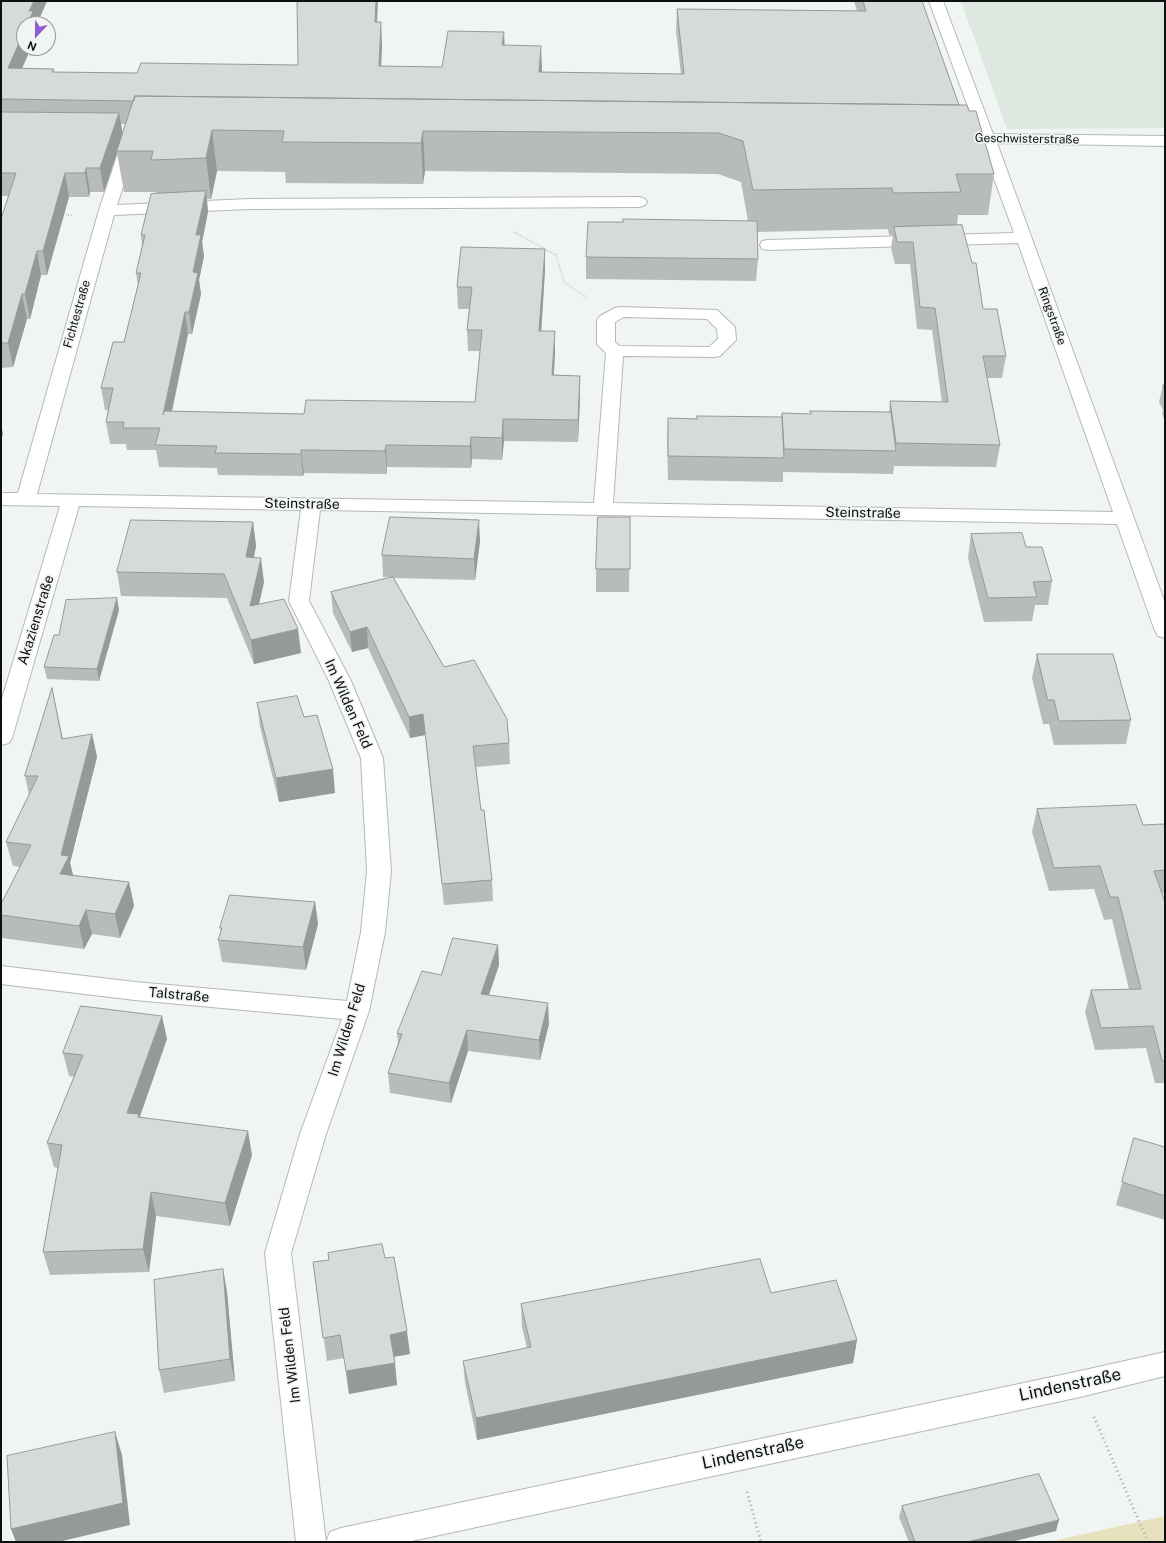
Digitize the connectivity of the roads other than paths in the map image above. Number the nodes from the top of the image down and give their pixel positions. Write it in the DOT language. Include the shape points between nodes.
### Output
graph roads {
  1 [pos="936,1"];
  2 [pos="130,130"];
  3 [pos="938,138"];
  4 [pos="986,138"];
  5 [pos="1165,140"];
  6 [pos="639,202"];
  7 [pos="107,212"];
  8 [pos="1024,238"];
  9 [pos="768,245"];
  10 [pos="615,351"];
  11 [pos="1,500"];
  12 [pos="26,500"];
  13 [pos="71,501"];
  14 [pos="311,503"];
  15 [pos="603,509"];
  16 [pos="1124,518"];
  17 [pos="1165,631"];
  18 [pos="1,738"];
  19 [pos="1,976"];
  20 [pos="357,1011"];
  21 [pos="1165,1364"];
  22 [pos="311,1542"];
  23 [pos="341,1542"];
  1 -- 4 [label="street, Ringstraße"];
  2 -- 7 [label="street, Fichtestraße"];
  3 -- 4 [label="street, Geschwisterstraße"];
  4 -- 5 [label="street, Geschwisterstraße"];
  4 -- 8 [label="street, Ringstraße"];
  6 -- 7 [label="street" via="249,204"];
  7 -- 12 [label="street, Fichtestraße"];
  8 -- 9 [label="street"];
  8 -- 16 [label="street, Ringstraße"];
  10 -- 10 [label="street" via="714,352 726,340 726,327 711,314 621,312 606,320 606,344"];
  10 -- 15 [label="street"];
  11 -- 12 [label="street, Steinstraße"];
  12 -- 13 [label="street, Steinstraße"];
  13 -- 14 [label="street, Steinstraße"];
  13 -- 18 [label="street, Akazienstraße"];
  14 -- 15 [label="street, Steinstraße"];
  14 -- 20 [label="street, Im Wilden Feld" via="299,601 340,681 372,758 380,871 374,932"];
  15 -- 16 [label="street, Steinstraße"];
  16 -- 17 [label="street, Ringstraße"];
  19 -- 20 [label="street, Talstraße"];
  20 -- 22 [label="street, Im Wilden Feld" via="313,1134 278,1253"];
  21 -- 23 [label="street, Lindenstraße"];
}
